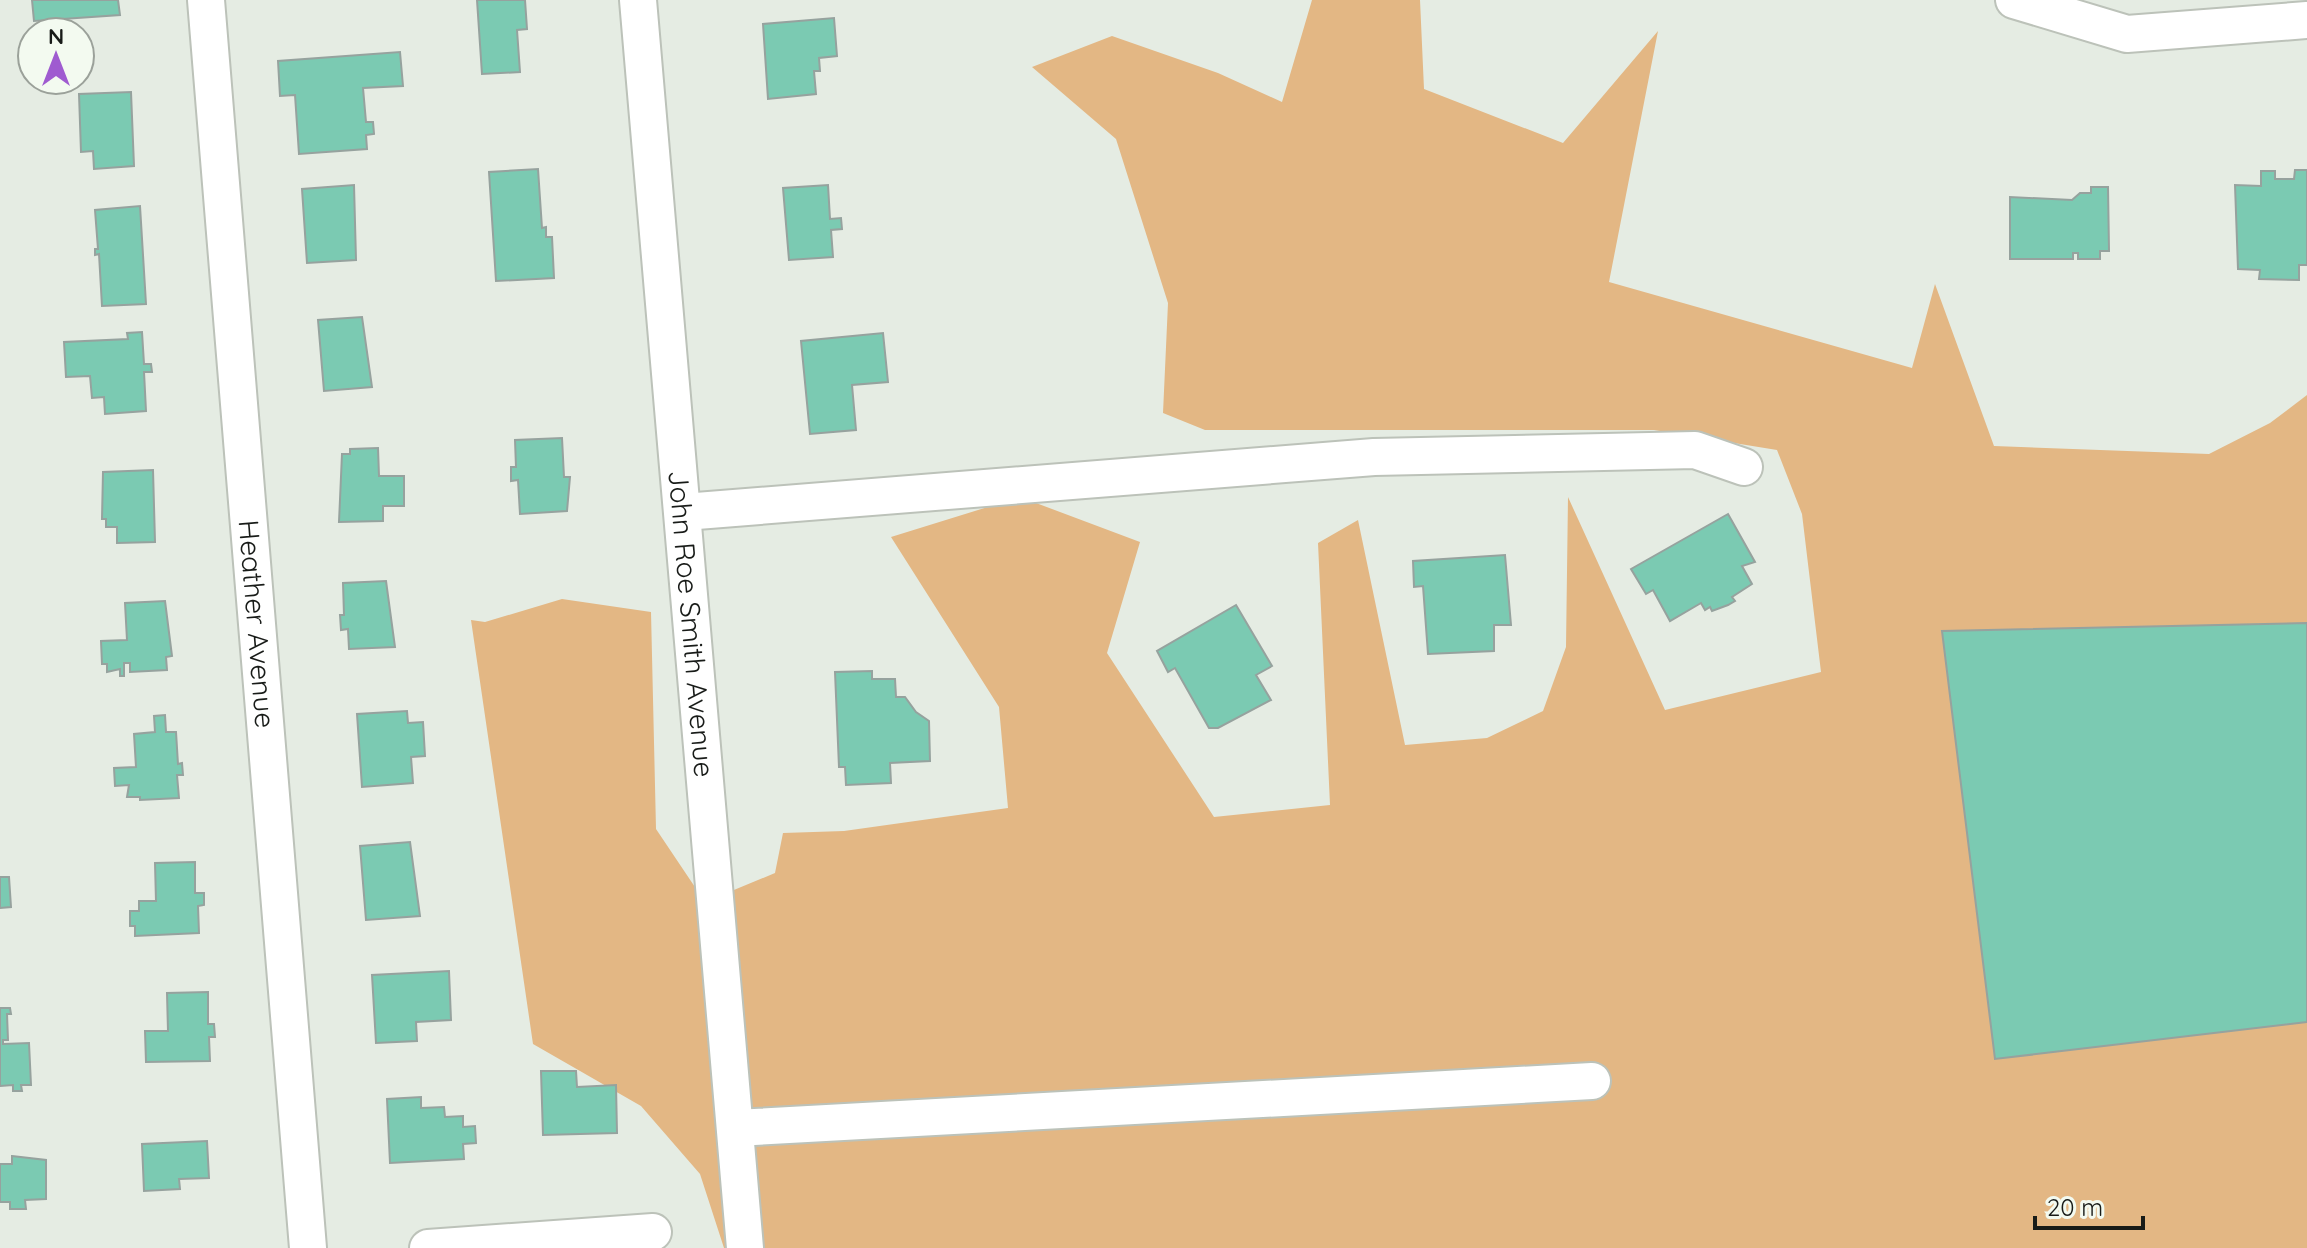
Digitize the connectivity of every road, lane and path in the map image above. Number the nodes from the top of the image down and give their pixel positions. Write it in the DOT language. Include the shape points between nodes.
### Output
graph roads {
  1 [pos="206,0"];
  2 [pos="638,0"];
  3 [pos="2014,0"];
  4 [pos="2307,20"];
  5 [pos="1744,467"];
  6 [pos="684,512"];
  7 [pos="1592,1081"];
  8 [pos="735,1128"];
  9 [pos="653,1232"];
  10 [pos="308,1248"];
  11 [pos="428,1248"];
  12 [pos="745,1248"];
  1 -- 10 [label="street, Heather Avenue"];
  2 -- 6 [label="street, John Roe Smith Avenue"];
  3 -- 4 [label="street" via="2127,34"];
  5 -- 6 [label="street" via="1695,450 1374,457"];
  6 -- 8 [label="street, John Roe Smith Avenue"];
  7 -- 8 [label="street"];
  8 -- 12 [label="street, John Roe Smith Avenue"];
  9 -- 11 [label="street"];
}
